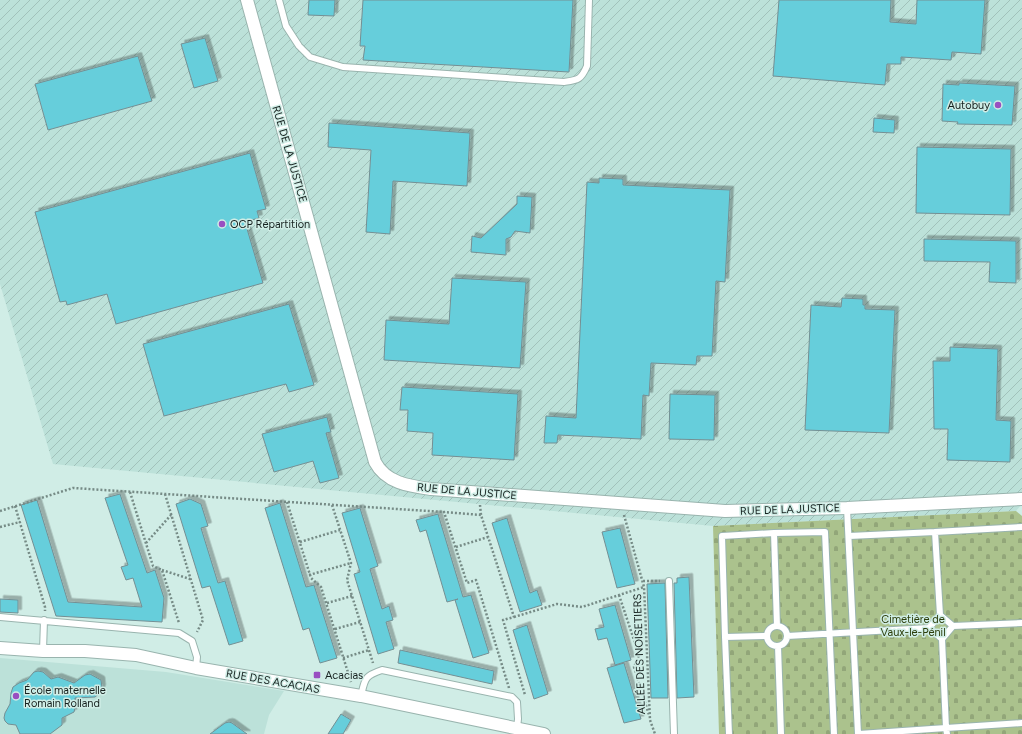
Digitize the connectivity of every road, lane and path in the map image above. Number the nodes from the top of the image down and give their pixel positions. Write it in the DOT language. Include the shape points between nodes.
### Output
graph roads {
  1 [pos="247,0"];
  2 [pos="279,0"];
  3 [pos="589,0"];
  4 [pos="130,492"];
  5 [pos="165,494"];
  6 [pos="1022,499"];
  7 [pos="287,502"];
  8 [pos="620,504"];
  9 [pos="332,505"];
  10 [pos="15,506"];
  11 [pos="847,508"];
  12 [pos="0,511"];
  13 [pos="444,512"];
  14 [pos="171,515"];
  15 [pos="20,522"];
  16 [pos="0,527"];
  17 [pos="1022,527"];
  18 [pos="340,530"];
  19 [pos="936,532"];
  20 [pos="774,533"];
  21 [pos="849,536"];
  22 [pos="488,537"];
  23 [pos="300,542"];
  24 [pos="146,543"];
  25 [pos="456,547"];
  26 [pos="351,563"];
  27 [pos="162,570"];
  28 [pos="309,575"];
  29 [pos="191,580"];
  30 [pos="643,581"];
  31 [pos="669,581"];
  32 [pos="644,587"];
  33 [pos="619,595"];
  34 [pos="352,596"];
  35 [pos="327,603"];
  36 [pos="940,615"];
  37 [pos="0,617"];
  38 [pos="514,617"];
  39 [pos="44,620"];
  40 [pos="360,622"];
  41 [pos="1022,623"];
  42 [pos="777,626"];
  43 [pos="953,626"];
  44 [pos="930,628"];
  45 [pos="335,629"];
  46 [pos="854,633"];
  47 [pos="179,634"];
  48 [pos="829,634"];
  49 [pos="767,636"];
  50 [pos="787,636"];
  51 [pos="725,637"];
  52 [pos="942,639"];
  53 [pos="192,642"];
  54 [pos="778,646"];
  55 [pos="0,648"];
  56 [pos="369,650"];
  57 [pos="43,651"];
  58 [pos="344,658"];
  59 [pos="196,668"];
  60 [pos="376,672"];
  61 [pos="348,694"];
  62 [pos="361,696"];
  63 [pos="515,700"];
  64 [pos="650,720"];
  65 [pos="1022,723"];
  66 [pos="516,728"];
  67 [pos="946,731"];
  68 [pos="544,734"];
  69 [pos="655,734"];
  70 [pos="674,734"];
  71 [pos="729,734"];
  72 [pos="781,734"];
  73 [pos="834,734"];
  74 [pos="859,734"];
  1 -- 8 [label="street, RUE DE LA JUSTICE" via="379,468 397,482 431,489"];
  2 -- 3 [label="lane" via="286,26 299,46 310,57 343,67 564,82 576,80 583,75 586,66"];
  4 -- 5 [label="path"];
  4 -- 10 [label="path" via="73,488"];
  4 -- 24 [label="path"];
  5 -- 7 [label="path"];
  5 -- 14 [label="path"];
  6 -- 11 [label="street, RUE DE LA JUSTICE"];
  7 -- 9 [label="path"];
  7 -- 23 [label="path"];
  8 -- 11 [label="street, RUE DE LA JUSTICE" via="724,511"];
  8 -- 30 [label="path, ALLÉE DES NOISETIERS"];
  9 -- 13 [label="path"];
  9 -- 18 [label="path"];
  10 -- 12 [label="path"];
  10 -- 15 [label="path"];
  11 -- 21 [label="lane"];
  13 -- 22 [label="path" via="481,515"];
  13 -- 25 [label="path"];
  14 -- 24 [label="path"];
  14 -- 29 [label="path"];
  15 -- 16 [label="path"];
  15 -- 39 [label="path" via="45,608"];
  17 -- 19 [label="lane"];
  18 -- 23 [label="path"];
  18 -- 26 [label="path"];
  19 -- 21 [label="lane"];
  19 -- 36 [label="lane"];
  20 -- 42 [label="lane"];
  20 -- 48 [label="lane" via="825,532"];
  20 -- 51 [label="lane" via="722,536"];
  21 -- 46 [label="lane"];
  22 -- 25 [label="path"];
  22 -- 38 [label="path"];
  23 -- 28 [label="path"];
  24 -- 27 [label="path" via="153,566"];
  25 -- 63 [label="path" via="467,583 476,580"];
  26 -- 28 [label="path"];
  26 -- 34 [label="path" via="347,580"];
  27 -- 29 [label="path"];
  27 -- 47 [label="path" via="179,621"];
  28 -- 35 [label="path" via="321,587"];
  29 -- 53 [label="path" via="203,620"];
  30 -- 31 [label="path"];
  30 -- 32 [label="path, ALLÉE DES NOISETIERS"];
  31 -- 70 [label="lane"];
  32 -- 33 [label="path"];
  32 -- 64 [label="path, ALLÉE DES NOISETIERS"];
  33 -- 38 [label="path" via="582,607 557,604"];
  33 -- 64 [label="path" via="639,655 634,667"];
  34 -- 35 [label="path"];
  34 -- 40 [label="path"];
  35 -- 45 [label="path"];
  36 -- 43 [label="lane"];
  36 -- 44 [label="lane"];
  37 -- 39 [label="lane"];
  38 -- 63 [label="path" via="503,620 525,698"];
  39 -- 47 [label="lane"];
  39 -- 57 [label="lane"];
  40 -- 45 [label="path"];
  40 -- 56 [label="path"];
  41 -- 43 [label="lane"];
  42 -- 49 [label="lane" via="769,630"];
  42 -- 50 [label="lane" via="784,629"];
  43 -- 52 [label="lane"];
  44 -- 46 [label="lane"];
  44 -- 52 [label="lane"];
  45 -- 58 [label="path"];
  46 -- 48 [label="lane"];
  46 -- 74 [label="lane"];
  47 -- 53 [label="lane"];
  48 -- 50 [label="lane"];
  48 -- 73 [label="lane"];
  49 -- 51 [label="lane"];
  49 -- 54 [label="lane" via="770,643"];
  50 -- 54 [label="lane"];
  51 -- 71 [label="lane"];
  52 -- 67 [label="lane"];
  53 -- 59 [label="lane" via="197,657"];
  54 -- 72 [label="lane"];
  55 -- 57 [label="street, RUE DES ACACIAS"];
  56 -- 58 [label="path"];
  56 -- 60 [label="path"];
  57 -- 59 [label="street, RUE DES ACACIAS" via="136,655"];
  58 -- 61 [label="path" via="351,681"];
  59 -- 61 [label="street, RUE DES ACACIAS"];
  60 -- 62 [label="lane" via="365,680"];
  60 -- 63 [label="lane" via="382,670"];
  61 -- 62 [label="street, RUE DES ACACIAS"];
  62 -- 66 [label="street, RUE DES ACACIAS"];
  63 -- 66 [label="lane" via="518,720"];
  64 -- 69 [label="path, ALLÉE DES NOISETIERS"];
  65 -- 67 [label="lane"];
  66 -- 68 [label="street, RUE DES ACACIAS"];
  67 -- 74 [label="lane"];
}
